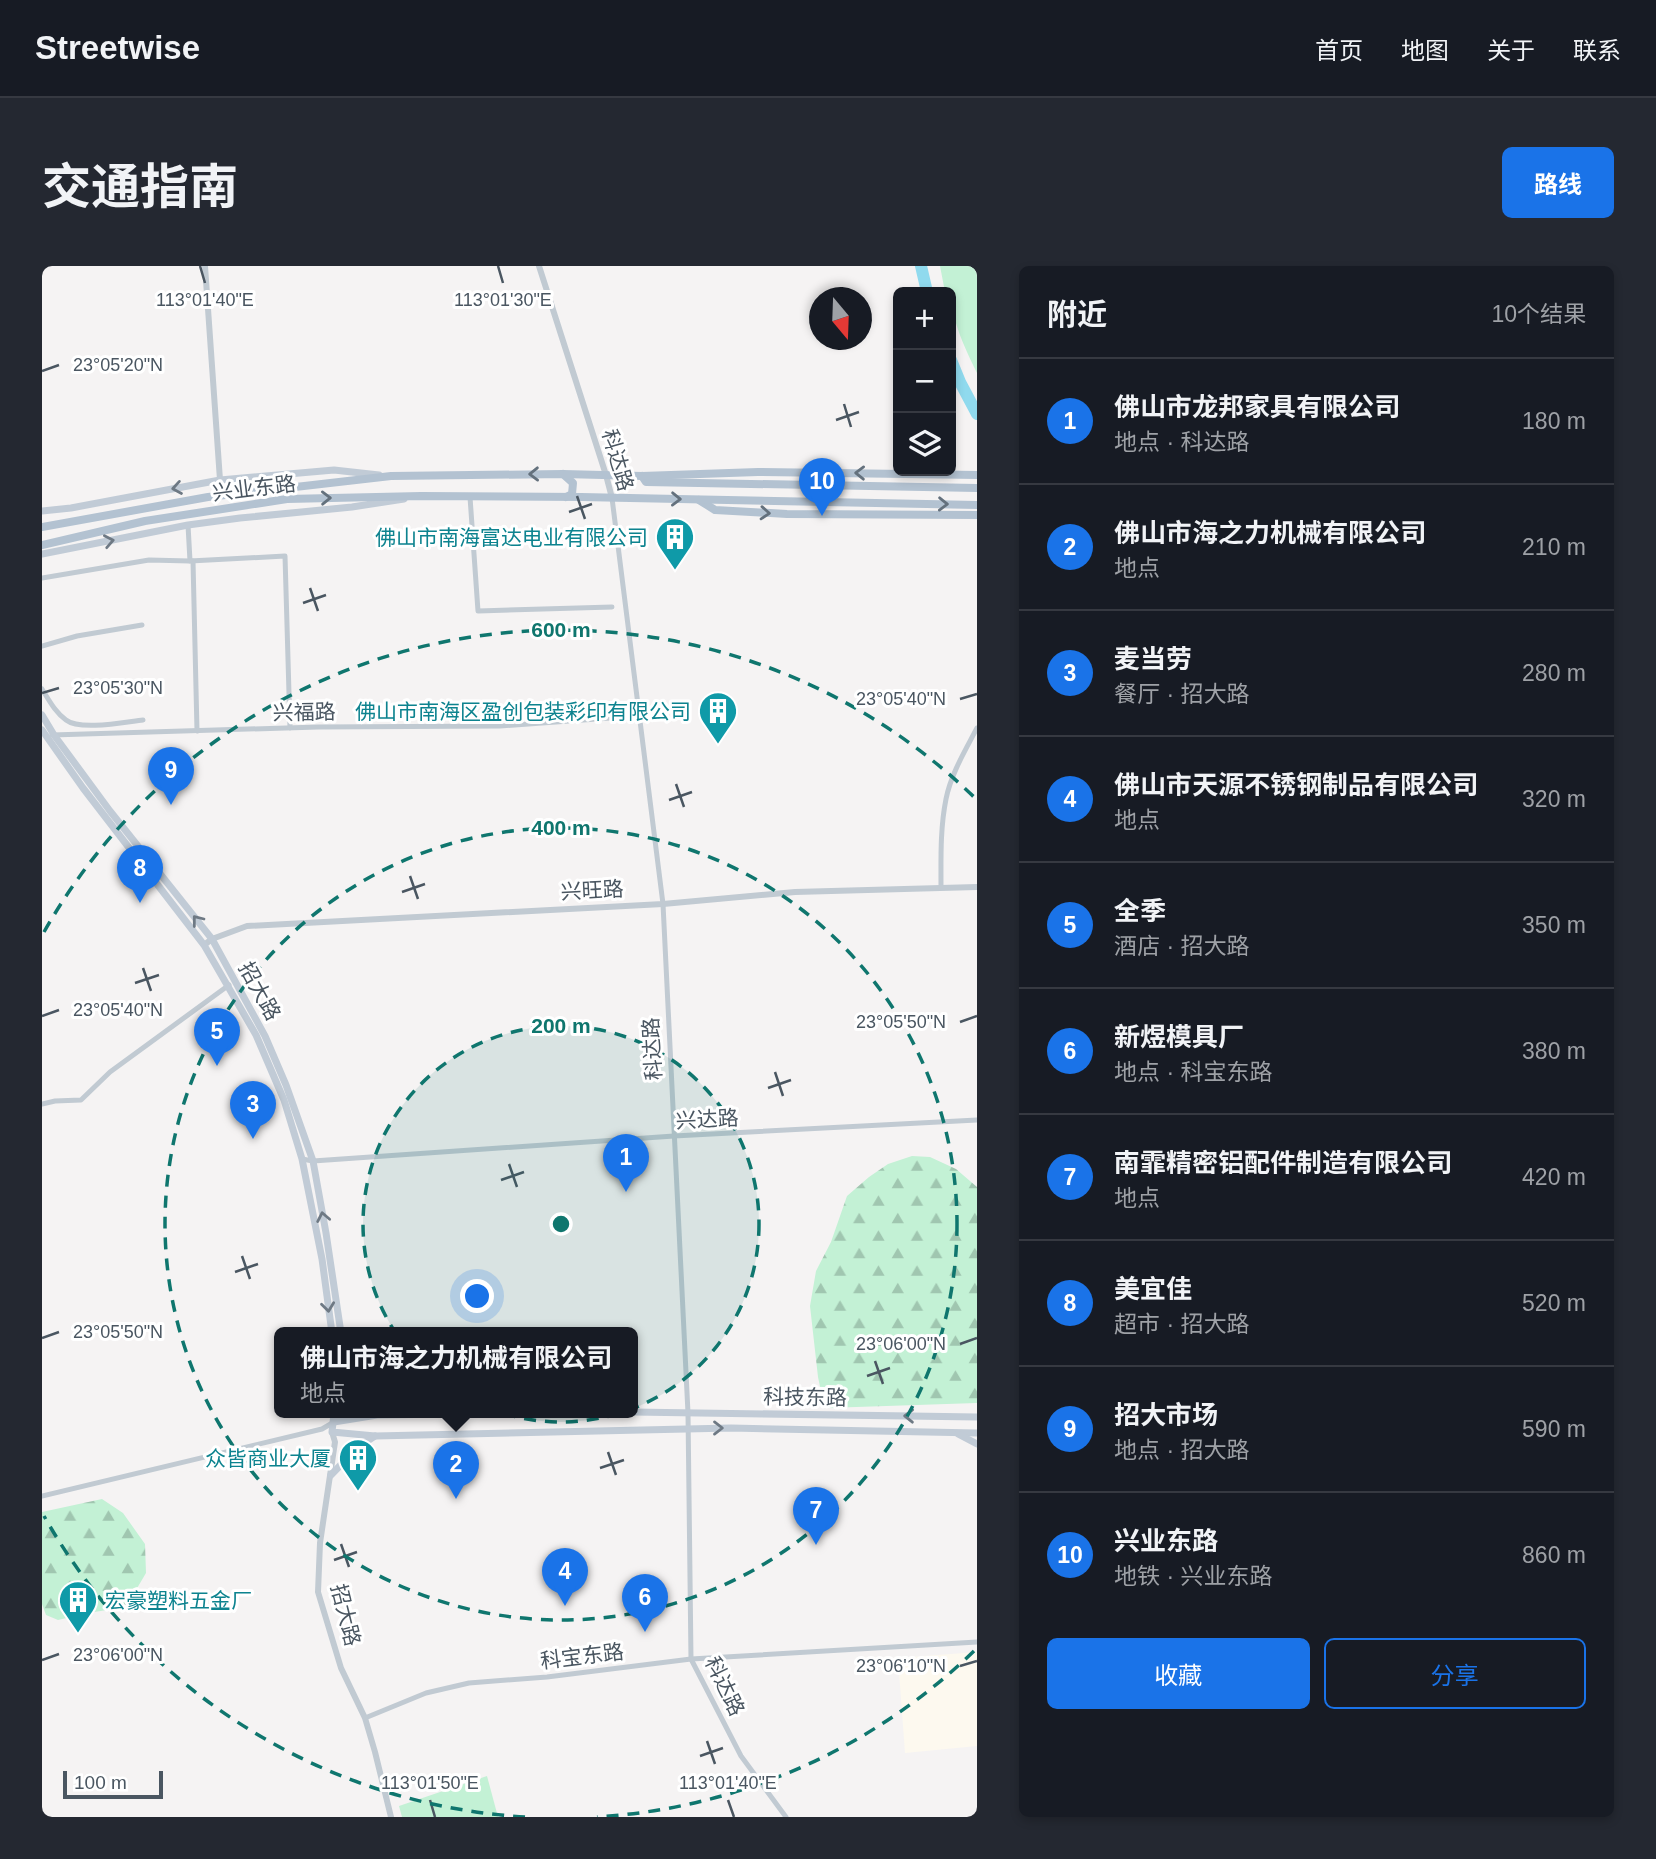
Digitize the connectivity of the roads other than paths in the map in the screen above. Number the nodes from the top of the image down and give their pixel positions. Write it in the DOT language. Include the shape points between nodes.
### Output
graph roads {
  1 [pos="205,266"];
  2 [pos="539,266"];
  3 [pos="563,474"];
  4 [pos="606,475"];
  5 [pos="977,475"];
  6 [pos="390,476"];
  7 [pos="642,476"];
  8 [pos="220,480"];
  9 [pos="977,488"];
  10 [pos="421,496"];
  11 [pos="470,497"];
  12 [pos="566,497"];
  13 [pos="612,498"];
  14 [pos="699,500"];
  15 [pos="977,505"];
  16 [pos="42,511"];
  17 [pos="977,515"];
  18 [pos="188,525"];
  19 [pos="42,527"];
  20 [pos="42,545"];
  21 [pos="42,554"];
  22 [pos="191,561"];
  23 [pos="42,578"];
  24 [pos="612,607"];
  25 [pos="142,625"];
  26 [pos="42,646"];
  27 [pos="42,689"];
  28 [pos="42,715"];
  29 [pos="638,716"];
  30 [pos="143,720"];
  31 [pos="290,728"];
  32 [pos="977,728"];
  33 [pos="197,731"];
  34 [pos="43,733"];
  35 [pos="54,735"];
  36 [pos="977,887"];
  37 [pos="941,888"];
  38 [pos="663,904"];
  39 [pos="212,939"];
  40 [pos="204,945"];
  41 [pos="229,985"];
  42 [pos="42,1104"];
  43 [pos="977,1120"];
  44 [pos="674,1136"];
  45 [pos="302,1158"];
  46 [pos="313,1161"];
  47 [pos="331,1327"];
  48 [pos="340,1327"];
  49 [pos="638,1412"];
  50 [pos="688,1413"];
  51 [pos="977,1417"];
  52 [pos="339,1419"];
  53 [pos="322,1429"];
  54 [pos="688,1429"];
  55 [pos="336,1432"];
  56 [pos="977,1433"];
  57 [pos="958,1434"];
  58 [pos="375,1436"];
  59 [pos="977,1444"];
  60 [pos="331,1475"];
  61 [pos="42,1496"];
  62 [pos="977,1642"];
  63 [pos="691,1659"];
  64 [pos="365,1718"];
  65 [pos="391,1817"];
  66 [pos="786,1817"];
  1 -- 8 [label="street"];
  2 -- 4 [label="street, 科达路"];
  3 -- 4 [label="main road"];
  3 -- 6 [label="main road, one-way"];
  3 -- 12 [label="main road" via="573,483 572,494"];
  4 -- 7 [label="main road"];
  4 -- 13 [label="street, 科达路"];
  5 -- 7 [label="main road, one-way" via="758,472"];
  6 -- 8 [label="main road" via="334,470"];
  6 -- 19 [label="main road" via="208,497"];
  7 -- 9 [label="main road" via="646,482"];
  8 -- 16 [label="main road, one-way"];
  10 -- 11 [label="main road, 兴业东路"];
  10 -- 18 [label="main road"];
  20 -- 10 [label="main road, 兴业东路, one-way" via="145,521 287,499"];
  11 -- 12 [label="main road, 兴业东路"];
  11 -- 24 [label="street" via="478,611"];
  12 -- 13 [label="main road, 兴业东路"];
  13 -- 14 [label="main road, 兴业东路, one-way"];
  13 -- 29 [label="street, 科达路"];
  14 -- 15 [label="main road, 兴业东路, one-way"];
  14 -- 17 [label="main road, one-way" via="715,510 787,514"];
  21 -- 18 [label="main road, one-way"];
  18 -- 22 [label="street"];
  22 -- 23 [label="street" via="128,562"];
  22 -- 31 [label="street" via="285,556"];
  22 -- 33 [label="street"];
  25 -- 26 [label="street"];
  27 -- 30 [label="street" via="68,722"];
  28 -- 35 [label="main road, 招大路"];
  29 -- 31 [label="street, 兴福路" via="500,726"];
  29 -- 38 [label="street, 科达路"];
  31 -- 33 [label="street, 兴福路"];
  32 -- 37 [label="street" via="947,797"];
  33 -- 35 [label="street, 兴福路"];
  34 -- 35 [label="street, 兴福路"];
  34 -- 40 [label="main road, 招大路"];
  39 -- 35 [label="main road, 招大路, one-way"];
  36 -- 37 [label="street, 兴旺路"];
  37 -- 38 [label="street, 兴旺路" via="795,892"];
  38 -- 39 [label="street, 兴旺路" via="247,926"];
  38 -- 44 [label="street, 科达路"];
  39 -- 40 [label="street, 兴旺路"];
  39 -- 46 [label="main road, 招大路" via="265,1036"];
  40 -- 41 [label="main road, 招大路"];
  41 -- 42 [label="street" via="110,1072 81,1100"];
  41 -- 45 [label="main road, 招大路" via="284,1100"];
  43 -- 44 [label="street, 兴达路"];
  44 -- 46 [label="street, 兴达路"];
  44 -- 50 [label="street, 科达路"];
  45 -- 46 [label="street, 兴达路"];
  45 -- 47 [label="main road, 招大路, one-way"];
  48 -- 46 [label="main road, 招大路, one-way"];
  49 -- 50 [label="main road, 科技东路"];
  51 -- 50 [label="main road, 科技东路, one-way"];
  50 -- 54 [label="street, 科达路"];
  52 -- 53 [label="street"];
  52 -- 55 [label="main road, 招大路"];
  53 -- 55 [label="street"];
  53 -- 61 [label="street"];
  54 -- 57 [label="main road, one-way"];
  54 -- 58 [label="main road"];
  54 -- 63 [label="street, 科达路"];
  55 -- 58 [label="main road"];
  55 -- 60 [label="street, 招大路"];
  56 -- 57 [label="main road"];
  57 -- 59 [label="main road"];
  58 -- 60 [label="main road"];
  60 -- 64 [label="street, 招大路" via="318,1592 341,1668"];
  62 -- 63 [label="street, 科宝东路"];
  63 -- 64 [label="street, 科宝东路" via="469,1683 426,1693"];
  63 -- 66 [label="street, 科达路" via="741,1756"];
  64 -- 65 [label="street, 招大路"];
}
